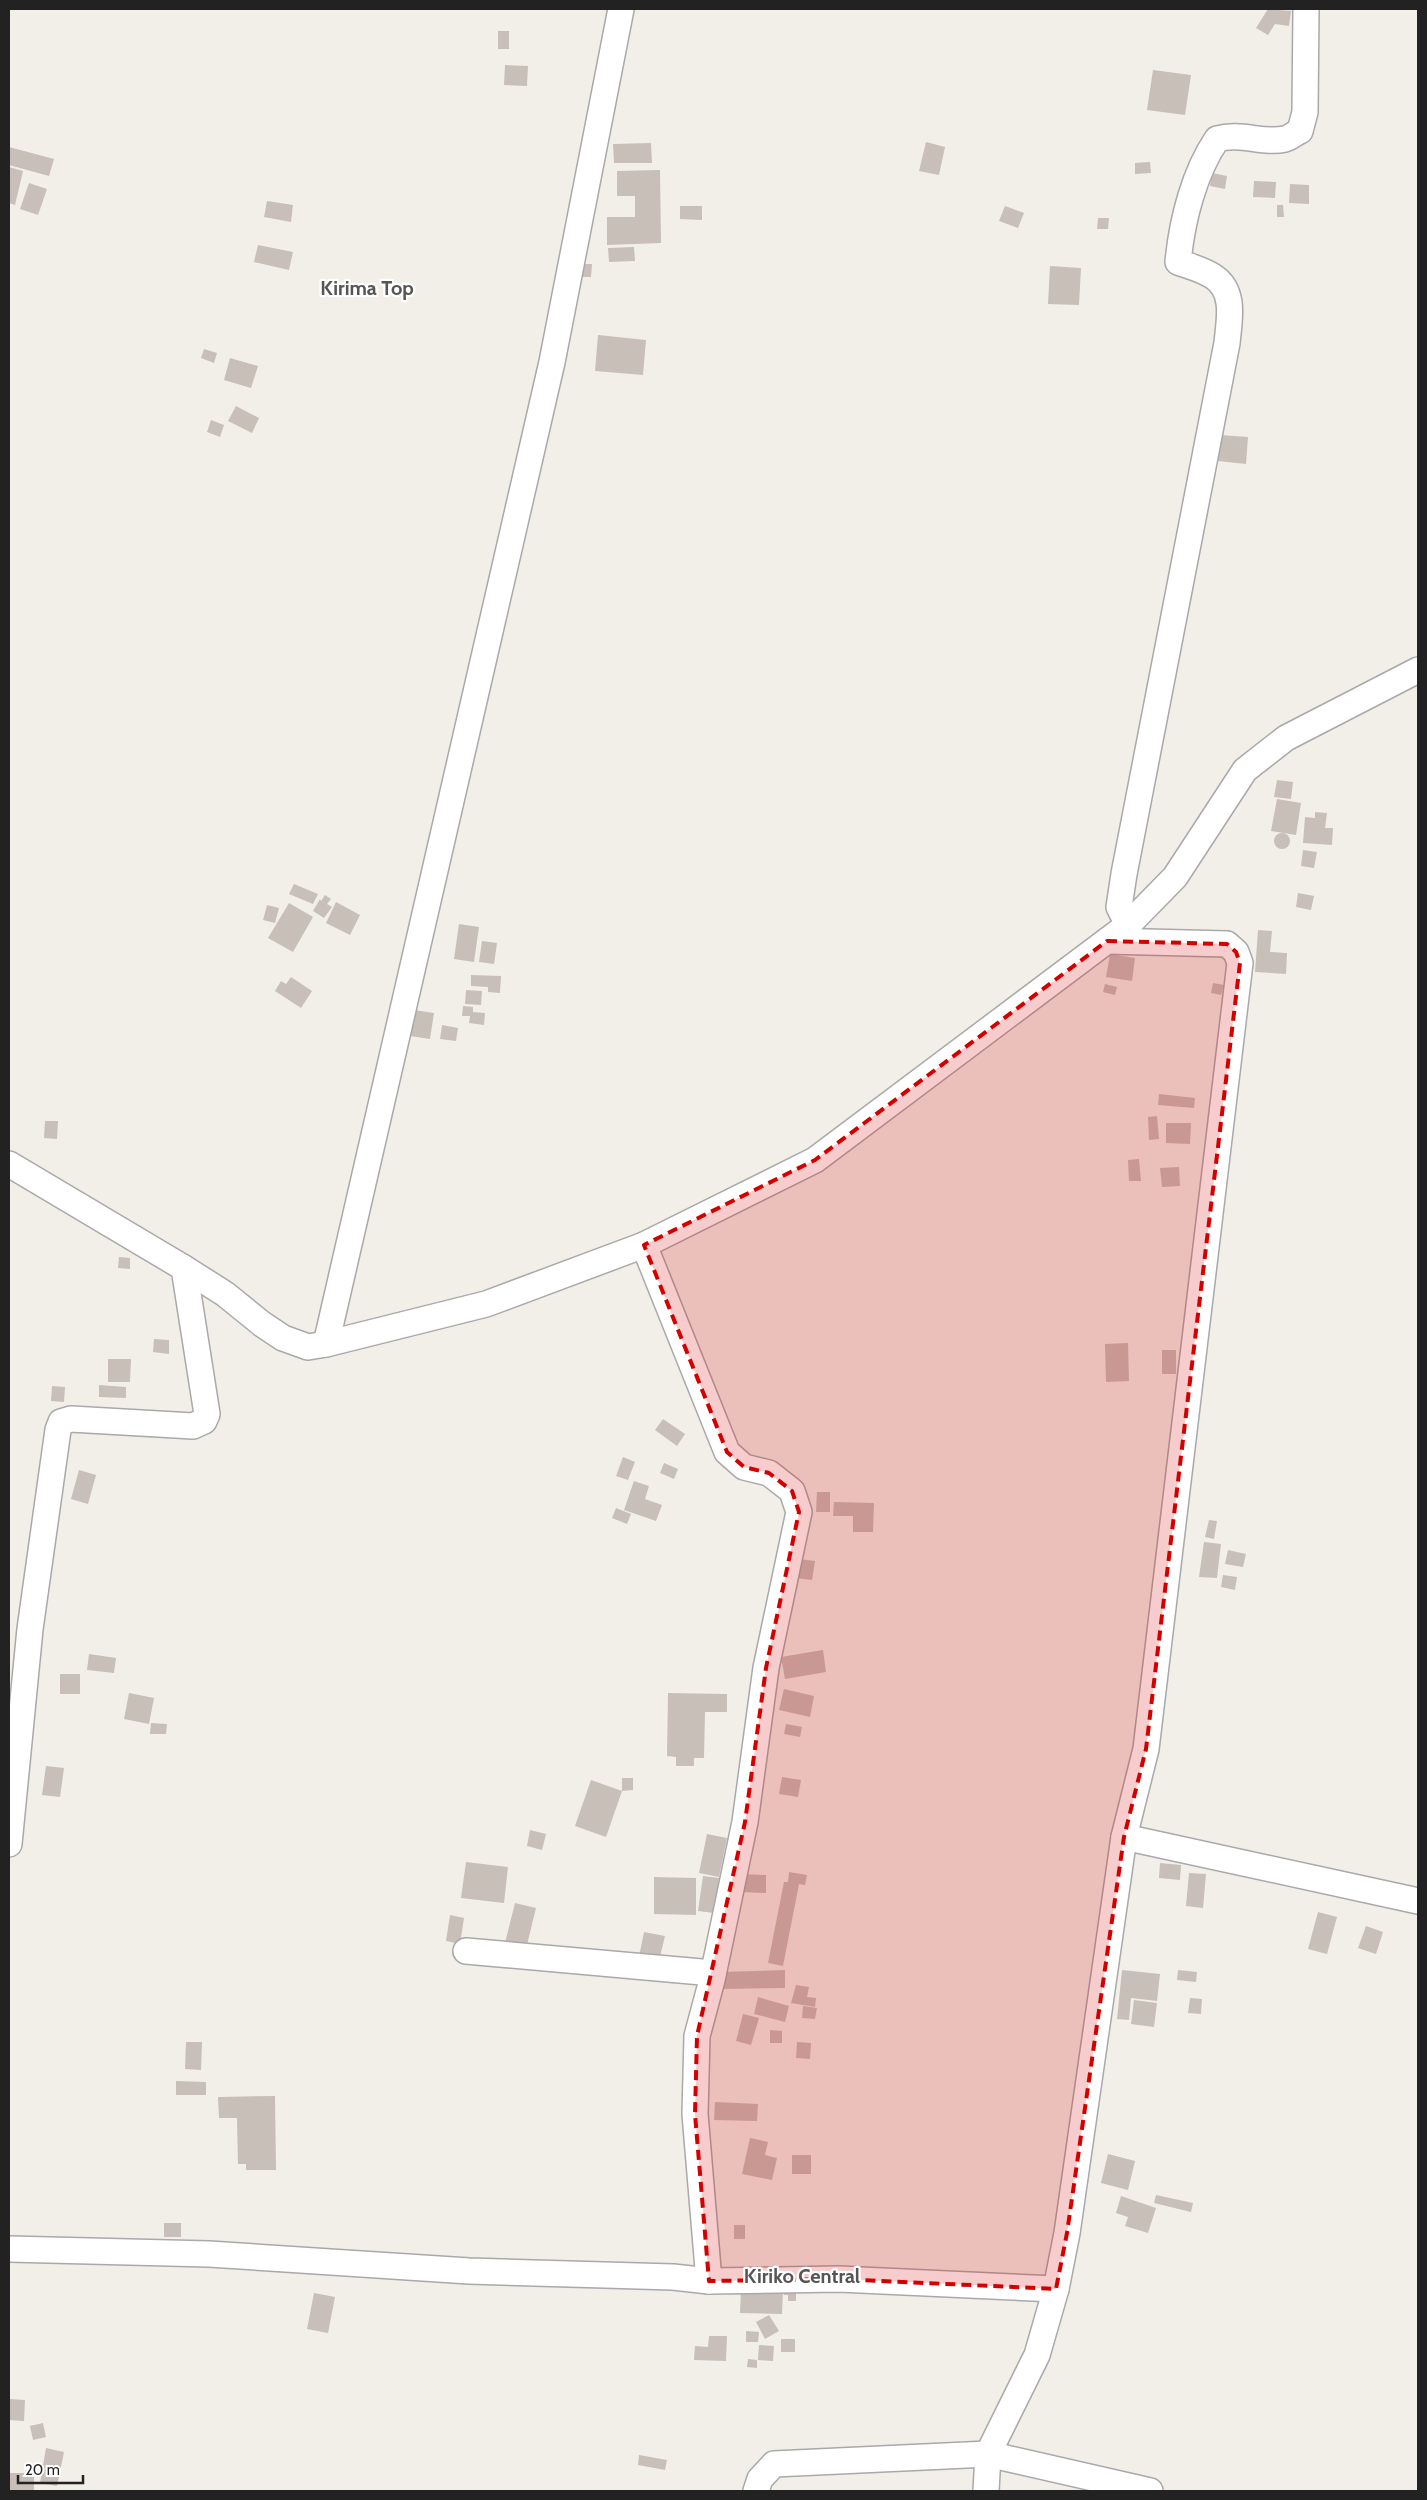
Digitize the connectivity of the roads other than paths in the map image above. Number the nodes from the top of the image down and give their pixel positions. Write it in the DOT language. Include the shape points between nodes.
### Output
graph roads {
  1 [pos="621,9"];
  2 [pos="1306,9"];
  3 [pos="1418,670"];
  4 [pos="1128,925"];
  5 [pos="1107,941"];
  6 [pos="10,1165"];
  7 [pos="644,1246"];
  8 [pos="184,1268"];
  9 [pos="326,1344"];
  10 [pos="1124,1837"];
  11 [pos="9,1844"];
  12 [pos="1418,1900"];
  13 [pos="466,1951"];
  14 [pos="713,1973"];
  15 [pos="9,2250"];
  16 [pos="709,2280"];
  17 [pos="1056,2289"];
  18 [pos="988,2454"];
  19 [pos="756,2491"];
  20 [pos="986,2491"];
  21 [pos="1150,2491"];
  1 -- 9 [label="street" via="552,362"];
  2 -- 4 [label="street" via="1305,112 1300,131 1286,139 1232,135 1217,139 1204,158 1180,236 1178,262 1214,277 1227,292 1230,310 1227,343 1124,874 1119,907"];
  3 -- 4 [label="street" via="1286,738 1246,770 1175,877"];
  4 -- 5 [label="street"];
  5 -- 7 [label="street" via="815,1160"];
  5 -- 10 [label="street" via="1227,944 1236,952 1240,963 1146,1748"];
  6 -- 8 [label="street"];
  7 -- 9 [label="street" via="486,1304"];
  7 -- 14 [label="street" via="727,1452 744,1467 769,1473 792,1491 799,1512 766,1668 745,1822"];
  8 -- 9 [label="street" via="283,1338 308,1347"];
  8 -- 11 [label="street" via="207,1414 204,1421 193,1426 71,1419 61,1422 58,1430 30,1629"];
  10 -- 12 [label="street"];
  10 -- 17 [label="street" via="1067,2233"];
  13 -- 14 [label="street"];
  14 -- 16 [label="street" via="697,2036 695,2114"];
  15 -- 16 [label="street" via="209,2254 468,2271"];
  16 -- 17 [label="street" via="839,2279"];
  17 -- 18 [label="street" via="1037,2354"];
  18 -- 19 [label="street" via="774,2464 760,2478"];
  18 -- 20 [label="street"];
  18 -- 21 [label="street"];
}
